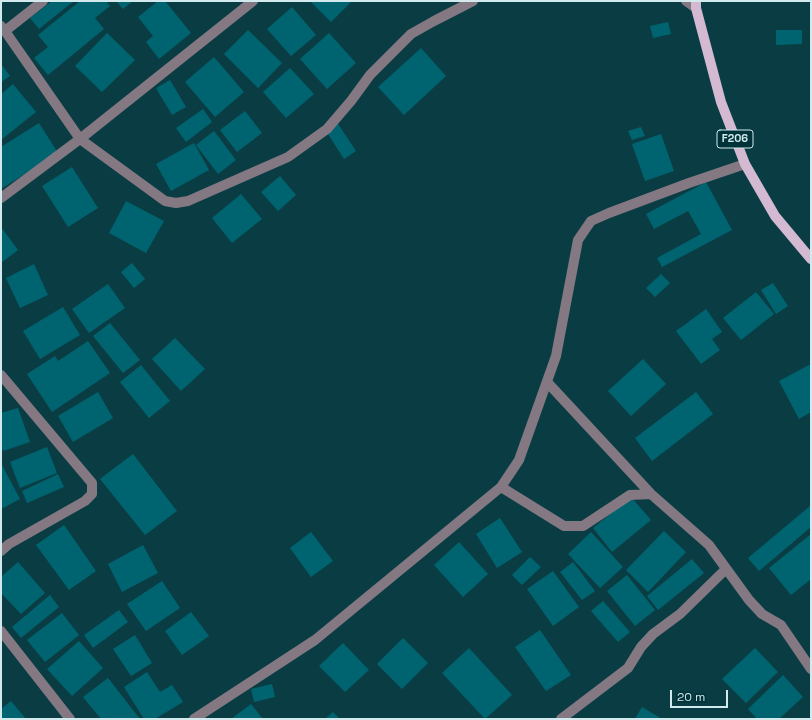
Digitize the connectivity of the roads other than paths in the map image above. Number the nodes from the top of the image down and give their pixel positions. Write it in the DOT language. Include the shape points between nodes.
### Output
graph roads {
  1 [pos="43,1"];
  2 [pos="253,1"];
  3 [pos="473,1"];
  4 [pos="686,1"];
  5 [pos="696,5"];
  6 [pos="3,29"];
  7 [pos="80,139"];
  8 [pos="745,164"];
  9 [pos="1,198"];
  10 [pos="811,259"];
  11 [pos="1,376"];
  12 [pos="547,382"];
  13 [pos="501,487"];
  14 [pos="651,494"];
  15 [pos="1,551"];
  16 [pos="726,569"];
  17 [pos="1,631"];
  18 [pos="811,669"];
  19 [pos="70,719"];
  20 [pos="194,719"];
  21 [pos="561,719"];
  1 -- 6 [label="street"];
  2 -- 7 [label="street"];
  3 -- 7 [label="street" via="411,34 370,75 327,129 288,157 188,201 165,201"];
  4 -- 5 [label="street"];
  5 -- 8 [label="main road, F206" via="721,102"];
  6 -- 7 [label="street"];
  7 -- 9 [label="street"];
  8 -- 10 [label="main road, F206" via="775,216"];
  8 -- 12 [label="street" via="609,212 591,221 578,240 556,356"];
  11 -- 15 [label="street" via="92,482 92,494 85,501"];
  12 -- 13 [label="street" via="519,460"];
  12 -- 14 [label="street"];
  13 -- 14 [label="street" via="564,526 583,526 630,495"];
  13 -- 20 [label="street" via="315,640"];
  14 -- 16 [label="street" via="709,545"];
  16 -- 18 [label="street" via="762,614 781,625"];
  16 -- 21 [label="street" via="680,614 653,634 628,668"];
  17 -- 19 [label="street"];
}
